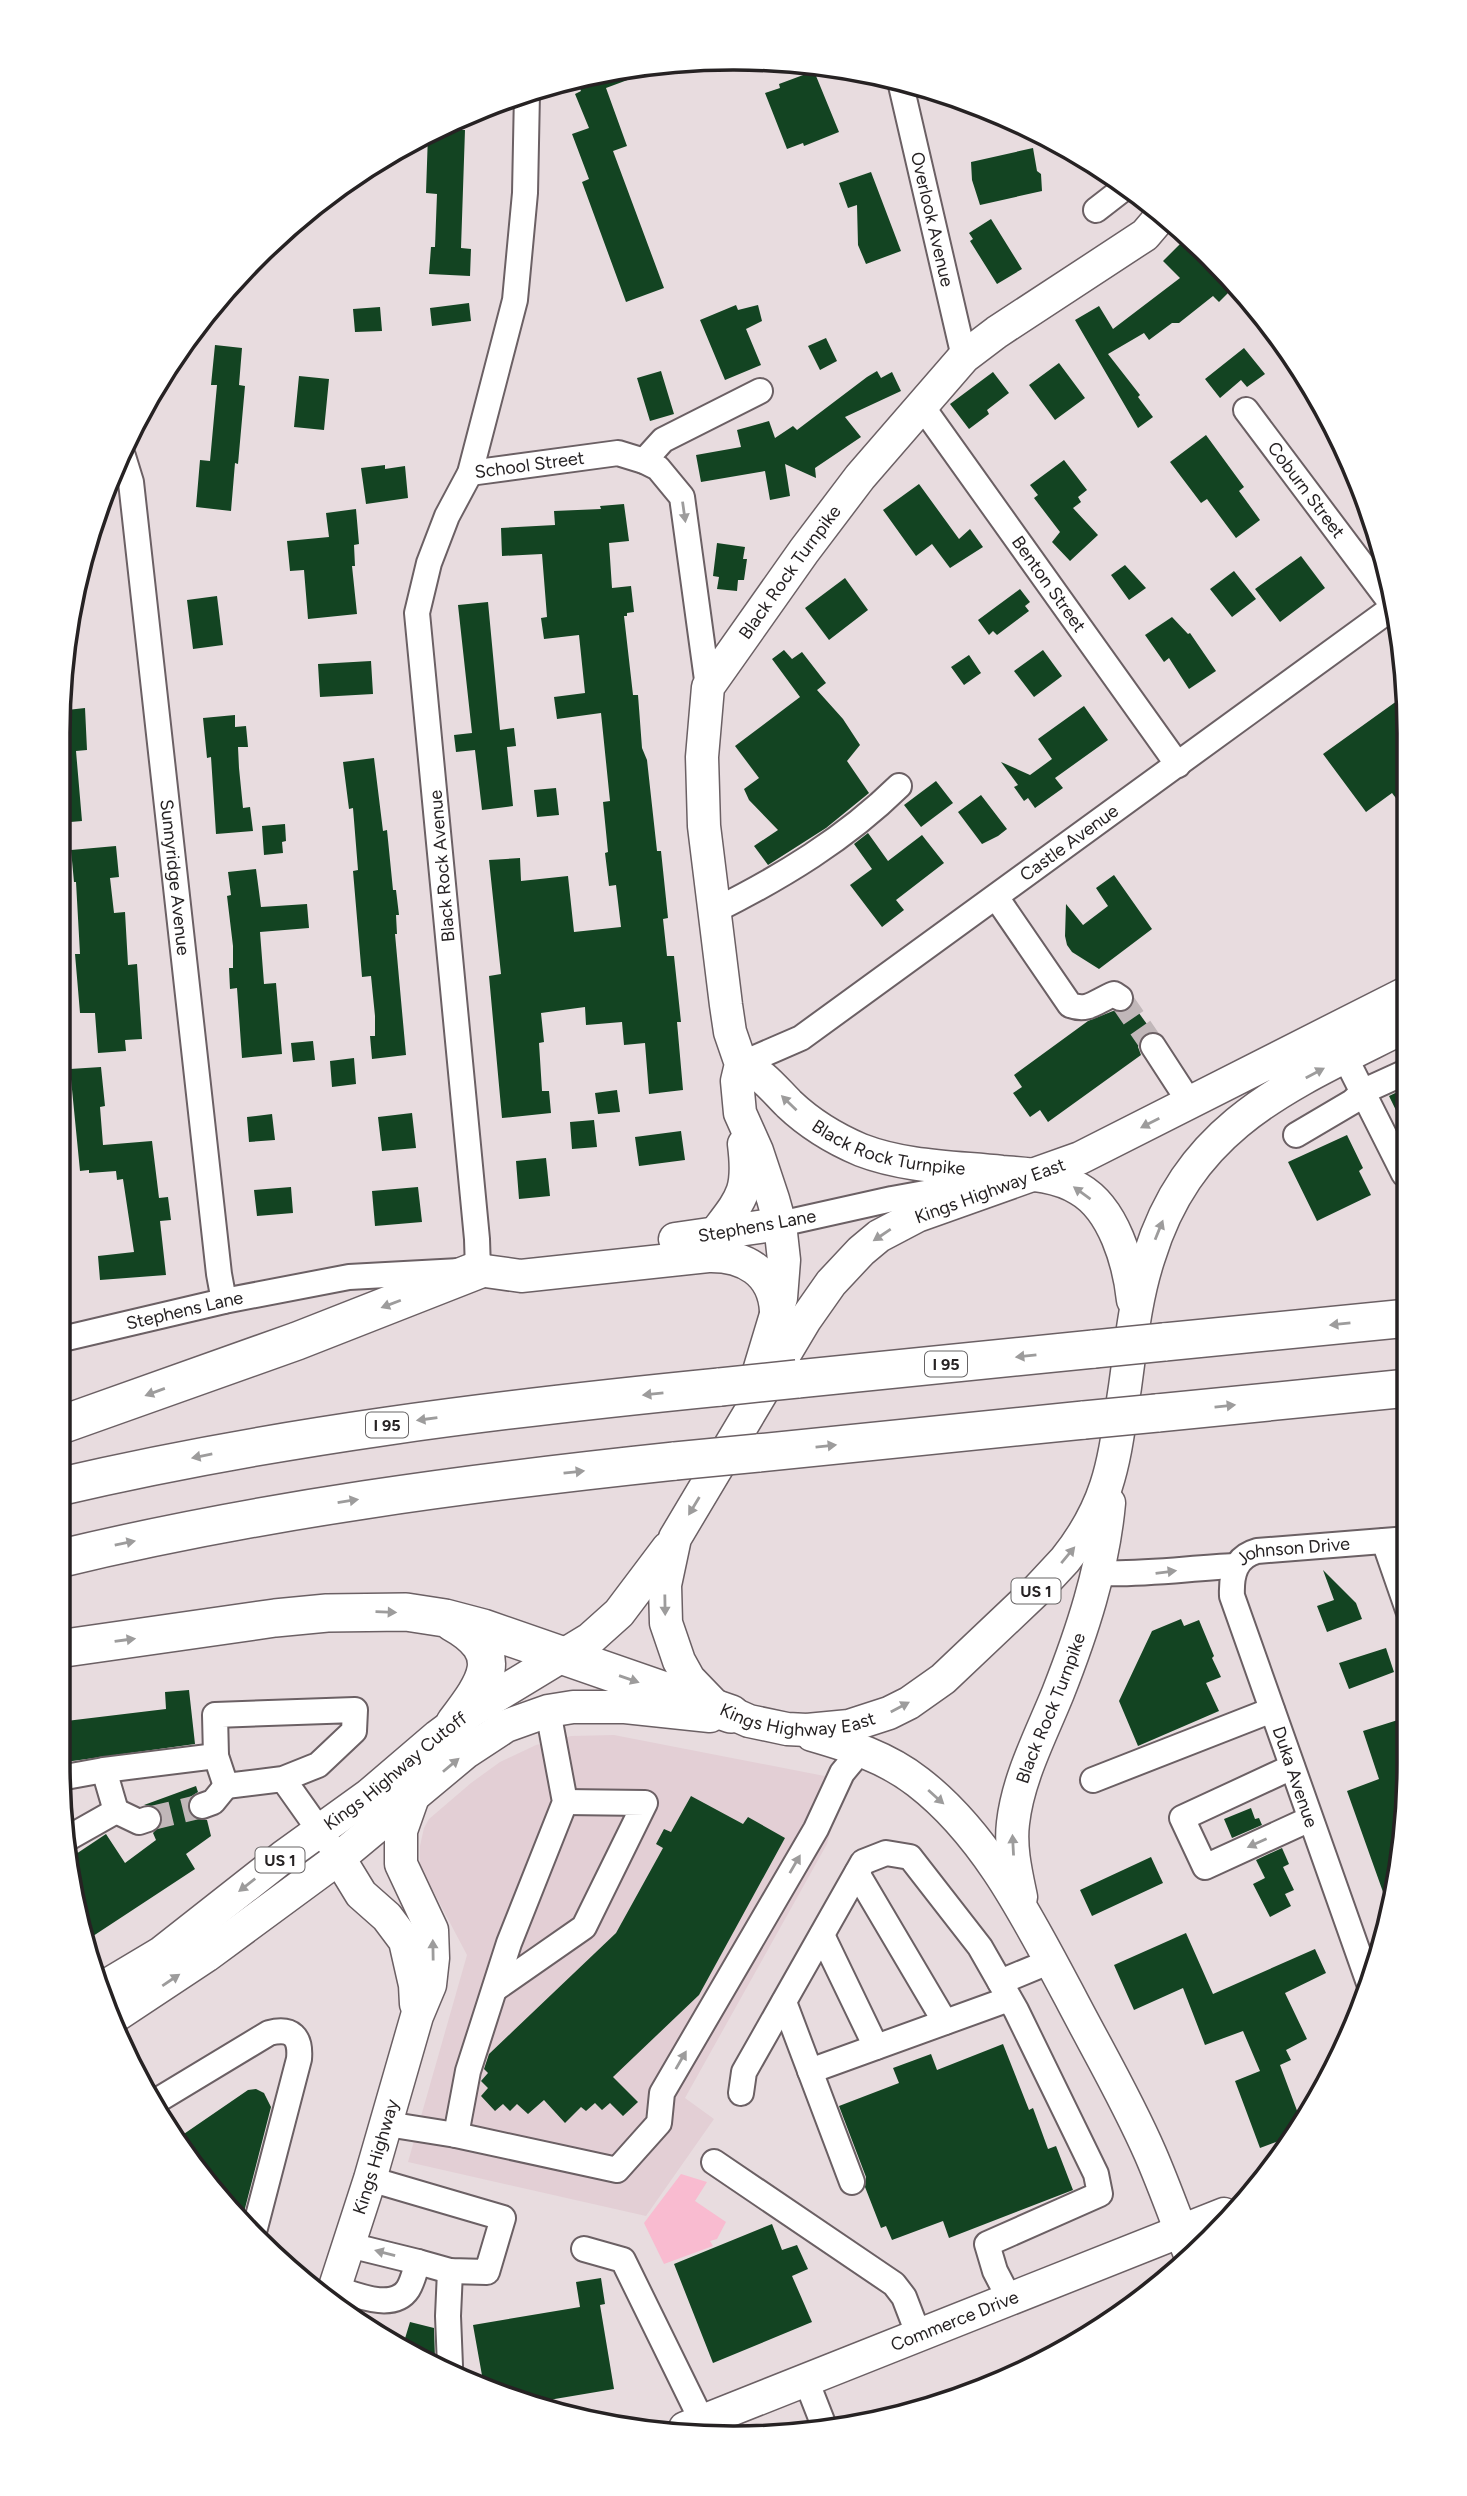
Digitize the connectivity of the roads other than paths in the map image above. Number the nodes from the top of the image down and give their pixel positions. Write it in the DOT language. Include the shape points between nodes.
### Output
graph roads {
  1 [pos="903,92"];
  2 [pos="527,103"];
  3 [pos="1118,193"];
  4 [pos="1096,210"];
  5 [pos="1156,222"];
  6 [pos="964,357"];
  7 [pos="760,391"];
  8 [pos="921,405"];
  9 [pos="1246,410"];
  10 [pos="644,461"];
  11 [pos="470,473"];
  12 [pos="120,483"];
  13 [pos="1381,593"];
  14 [pos="1385,610"];
  15 [pos="708,687"];
  16 [pos="1178,765"];
  17 [pos="899,786"];
  18 [pos="996,897"];
  19 [pos="714,911"];
  20 [pos="1120,998"];
  21 [pos="1397,998"];
  22 [pos="1397,1035"];
  23 [pos="1153,1046"];
  24 [pos="1345,1057"];
  25 [pos="741,1064"];
  26 [pos="1397,1076"];
  27 [pos="1364,1091"];
  28 [pos="1190,1103"];
  29 [pos="740,1113"];
  30 [pos="1296,1135"];
  31 [pos="1397,1159"];
  32 [pos="1036,1175"];
  33 [pos="780,1224"];
  34 [pos="715,1235"];
  35 [pos="478,1270"];
  36 [pos="224,1301"];
  37 [pos="1135,1319"];
  38 [pos="1397,1319"];
  39 [pos="776,1320"];
  40 [pos="70,1337"];
  41 [pos="1397,1389"];
  42 [pos="70,1422"];
  43 [pos="748,1442"];
  44 [pos="1113,1466"];
  45 [pos="70,1484"];
  46 [pos="675,1538"];
  47 [pos="1396,1540"];
  48 [pos="70,1556"];
  49 [pos="1236,1566"];
  50 [pos="1098,1573"];
  51 [pos="445,1618"];
  52 [pos="70,1647"];
  53 [pos="565,1656"];
  54 [pos="1272,1710"];
  55 [pos="548,1711"];
  56 [pos="740,1718"];
  57 [pos="455,1723"];
  58 [pos="787,1728"];
  59 [pos="861,1750"];
  60 [pos="216,1756"];
  61 [pos="1292,1767"];
  62 [pos="104,1770"];
  63 [pos="70,1776"];
  64 [pos="284,1779"];
  65 [pos="1093,1780"];
  66 [pos="226,1786"];
  67 [pos="413,1797"];
  68 [pos="565,1802"];
  69 [pos="202,1806"];
  70 [pos="116,1811"];
  71 [pos="148,1819"];
  72 [pos="1310,1819"];
  73 [pos="320,1831"];
  74 [pos="74,1835"];
  75 [pos="339,1858"];
  76 [pos="857,1873"];
  77 [pos="1026,1912"];
  78 [pos="822,1935"];
  79 [pos="1051,1961"];
  80 [pos="1364,1969"];
  81 [pos="108,1984"];
  82 [pos="495,1989"];
  83 [pos="1004,1991"];
  84 [pos="784,2002"];
  85 [pos="120,2013"];
  86 [pos="417,2016"];
  87 [pos="945,2022"];
  88 [pos="876,2047"];
  89 [pos="810,2071"];
  90 [pos="741,2093"];
  91 [pos="161,2098"];
  92 [pos="387,2123"];
  93 [pos="456,2134"];
  94 [pos="714,2162"];
  95 [pos="370,2179"];
  96 [pos="852,2182"];
  97 [pos="1212,2222"];
  98 [pos="256,2223"];
  99 [pos="1184,2241"];
  100 [pos="349,2245"];
  101 [pos="584,2249"];
  102 [pos="418,2262"];
  103 [pos="450,2271"];
  104 [pos="334,2292"];
  105 [pos="338,2294"];
  106 [pos="1010,2300"];
  107 [pos="919,2336"];
  108 [pos="450,2362"];
  109 [pos="806,2380"];
  110 [pos="822,2420"];
  111 [pos="693,2424"];
  1 -- 6 [label="street, Overlook Avenue"];
  2 -- 11 [label="street, School Street" via="525,193 514,300"];
  3 -- 4 [label="street"];
  5 -- 6 [label="main road, Black Rock Turnpike" via="1145,234"];
  6 -- 8 [label="main road, Black Rock Turnpike"];
  7 -- 10 [label="street" via="663,440"];
  8 -- 15 [label="main road, Black Rock Turnpike" via="804,551"];
  8 -- 16 [label="street, Benton Street"];
  9 -- 13 [label="street, Coburn Street"];
  10 -- 11 [label="street, School Street" via="618,453"];
  10 -- 15 [label="street, School Street, one-way" via="658,468 682,497"];
  11 -- 35 [label="street, Black Rock Avenue" via="429,563 417,613"];
  12 -- 36 [label="street, Sunnyridge Avenue"];
  14 -- 16 [label="street, Castle Avenue"];
  15 -- 19 [label="main road" via="702,771"];
  16 -- 18 [label="street, Castle Avenue"];
  17 -- 19 [label="street" via="813,856"];
  18 -- 20 [label="street" via="1070,1005 1080,1009 1114,994"];
  18 -- 25 [label="street, Castle Avenue" via="800,1038"];
  19 -- 25 [label="main road" via="730,1032"];
  21 -- 28 [label="main road, Kings Highway East / US 1"];
  22 -- 24 [label="main road, Kings Highway East / US 1"];
  23 -- 28 [label="street"];
  24 -- 27 [label="street"];
  37 -- 24 [label="main road, Kings Highway East / US 1, one-way" via="1155,1237 1195,1166 1222,1135 1255,1108"];
  25 -- 29 [label="main road" via="737,1081"];
  32 -- 25 [label="main road, Black Rock Turnpike, one-way" via="900,1161 860,1149 805,1118 767,1079"];
  26 -- 27 [label="street"];
  27 -- 30 [label="street"];
  27 -- 31 [label="street"];
  28 -- 32 [label="main road, Kings Highway East / US 1, one-way"];
  29 -- 33 [label="main road" via="763,1166"];
  29 -- 34 [label="main road" via="746,1186"];
  32 -- 33 [label="street, Stephens Lane" via="928,1192"];
  37 -- 32 [label="main road, Black Rock Turnpike, one-way" via="1124,1257 1102,1212 1082,1191"];
  32 -- 43 [label="main road, Kings Highway East / US 1, one-way" via="917,1216 861,1251 818,1300"];
  33 -- 34 [label="main road, Stephens Lane"];
  33 -- 39 [label="main road" via="784,1269"];
  34 -- 35 [label="main road, Stephens Lane" via="514,1258"];
  35 -- 36 [label="street, Stephens Lane" via="349,1277"];
  35 -- 39 [label="main road, Stephens Lane" via="521,1276 728,1257 763,1275 773,1293"];
  35 -- 42 [label="highway, one-way"];
  36 -- 40 [label="street, Stephens Lane"];
  37 -- 44 [label="main road, Kings Highway East / US 1"];
  38 -- 45 [label="highway, I 95, one-way, bridge" via="484,1412 318,1435"];
  39 -- 43 [label="main road"];
  43 -- 41 [label="highway, one-way, bridge" via="1084,1420"];
  43 -- 46 [label="main road, Kings Highway East / US 1, one-way"];
  48 -- 43 [label="highway, one-way, bridge" via="326,1504 675,1461"];
  44 -- 50 [label="main road, Black Rock Turnpike"];
  58 -- 44 [label="main road, Kings Highway East / US 1, one-way" via="829,1729 870,1721 909,1703 943,1679 1038,1589 1078,1544 1100,1506"];
  46 -- 53 [label="main road, Kings Highway Cutoff / US 1" via="618,1613"];
  46 -- 56 [label="main road, Kings Highway East / US 1, one-way" via="665,1585 666,1623 679,1661 715,1706"];
  47 -- 49 [label="street, Johnson Drive" via="1257,1551 1248,1553"];
  50 -- 49 [label="street, Johnson Drive, one-way"];
  49 -- 54 [label="street, Duka Avenue" via="1232,1595"];
  77 -- 50 [label="main road, Black Rock Turnpike, one-way" via="1014,1864 1015,1807"];
  52 -- 51 [label="highway, one-way" via="327,1613 406,1612"];
  51 -- 53 [label="highway"];
  51 -- 57 [label="highway" via="479,1641 487,1661 481,1686"];
  53 -- 56 [label="highway, one-way"];
  53 -- 57 [label="main road, Kings Highway Cutoff / US 1"];
  54 -- 61 [label="street, Duka Avenue"];
  54 -- 65 [label="street"];
  55 -- 56 [label="main road, Kings Highway Cutoff / US 1" via="612,1706"];
  67 -- 55 [label="main road, Kings Highway Cutoff / US 1, one-way" via="486,1737"];
  55 -- 68 [label="street"];
  56 -- 58 [label="main road, Kings Highway East / US 1"];
  57 -- 73 [label="main road, Kings Highway Cutoff / US 1"];
  58 -- 59 [label="main road, Black Rock Turnpike"];
  59 -- 77 [label="main road, Black Rock Turnpike, one-way" via="902,1770 943,1804"];
  93 -- 59 [label="street, one-way" via="617,2170 659,2123 662,2093 816,1829 842,1773"];
  60 -- 62 [label="street"];
  60 -- 64 [label="street" via="215,1715 355,1710 354,1731 318,1765"];
  60 -- 66 [label="street"];
  61 -- 72 [label="street, Duka Avenue"];
  72 -- 61 [label="street, one-way" via="1205,1867 1182,1818"];
  62 -- 63 [label="street"];
  62 -- 70 [label="street"];
  64 -- 66 [label="street"];
  64 -- 73 [label="street"];
  66 -- 69 [label="street" via="213,1802"];
  67 -- 75 [label="main road, Kings Highway Cutoff / US 1"];
  86 -- 67 [label="main road, Kings Highway, one-way" via="430,1985 433,1958 432,1930 401,1864 401,1831"];
  68 -- 82 [label="street"];
  68 -- 82 [label="street" via="645,1803 584,1927"];
  70 -- 71 [label="street" via="139,1822"];
  70 -- 74 [label="street"];
  72 -- 80 [label="street, Duka Avenue"];
  73 -- 75 [label="street"];
  73 -- 81 [label="main road, Kings Highway Cutoff / US 1, one-way" via="161,1952"];
  85 -- 75 [label="main road, Kings Highway Cutoff / US 1, one-way"];
  75 -- 86 [label="main road, Kings Highway" via="361,1894 405,1941"];
  76 -- 78 [label="street"];
  76 -- 83 [label="street" via="863,1862 886,1853 910,1857 980,1947"];
  76 -- 87 [label="street"];
  77 -- 79 [label="main road, Black Rock Turnpike"];
  78 -- 84 [label="street"];
  78 -- 88 [label="street"];
  79 -- 83 [label="street"];
  79 -- 99 [label="main road, Black Rock Turnpike" via="1132,2115"];
  82 -- 93 [label="street" via="468,2071"];
  83 -- 87 [label="street"];
  83 -- 106 [label="street" via="1096,2174 1100,2194 987,2244"];
  84 -- 89 [label="street"];
  84 -- 90 [label="street" via="744,2072"];
  86 -- 92 [label="main road, Kings Highway"];
  87 -- 88 [label="street"];
  88 -- 89 [label="street"];
  89 -- 96 [label="street"];
  91 -- 98 [label="street" via="269,2032 281,2029 295,2036 299,2059"];
  92 -- 93 [label="street"];
  92 -- 95 [label="main road, Kings Highway"];
  94 -- 107 [label="street" via="894,2284"];
  95 -- 100 [label="main road, Kings Highway"];
  95 -- 103 [label="street" via="503,2218 487,2272"];
  97 -- 99 [label="main road, Commerce Drive"];
  99 -- 106 [label="main road, Commerce Drive"];
  102 -- 100 [label="street, one-way"];
  100 -- 104 [label="main road, Kings Highway"];
  101 -- 111 [label="street" via="623,2260"];
  102 -- 103 [label="street"];
  102 -- 105 [label="street" via="408,2289 392,2300"];
  103 -- 108 [label="street"];
  106 -- 107 [label="main road, Commerce Drive"];
  107 -- 109 [label="main road, Commerce Drive"];
  109 -- 110 [label="street"];
  109 -- 111 [label="main road, Commerce Drive"];
}
